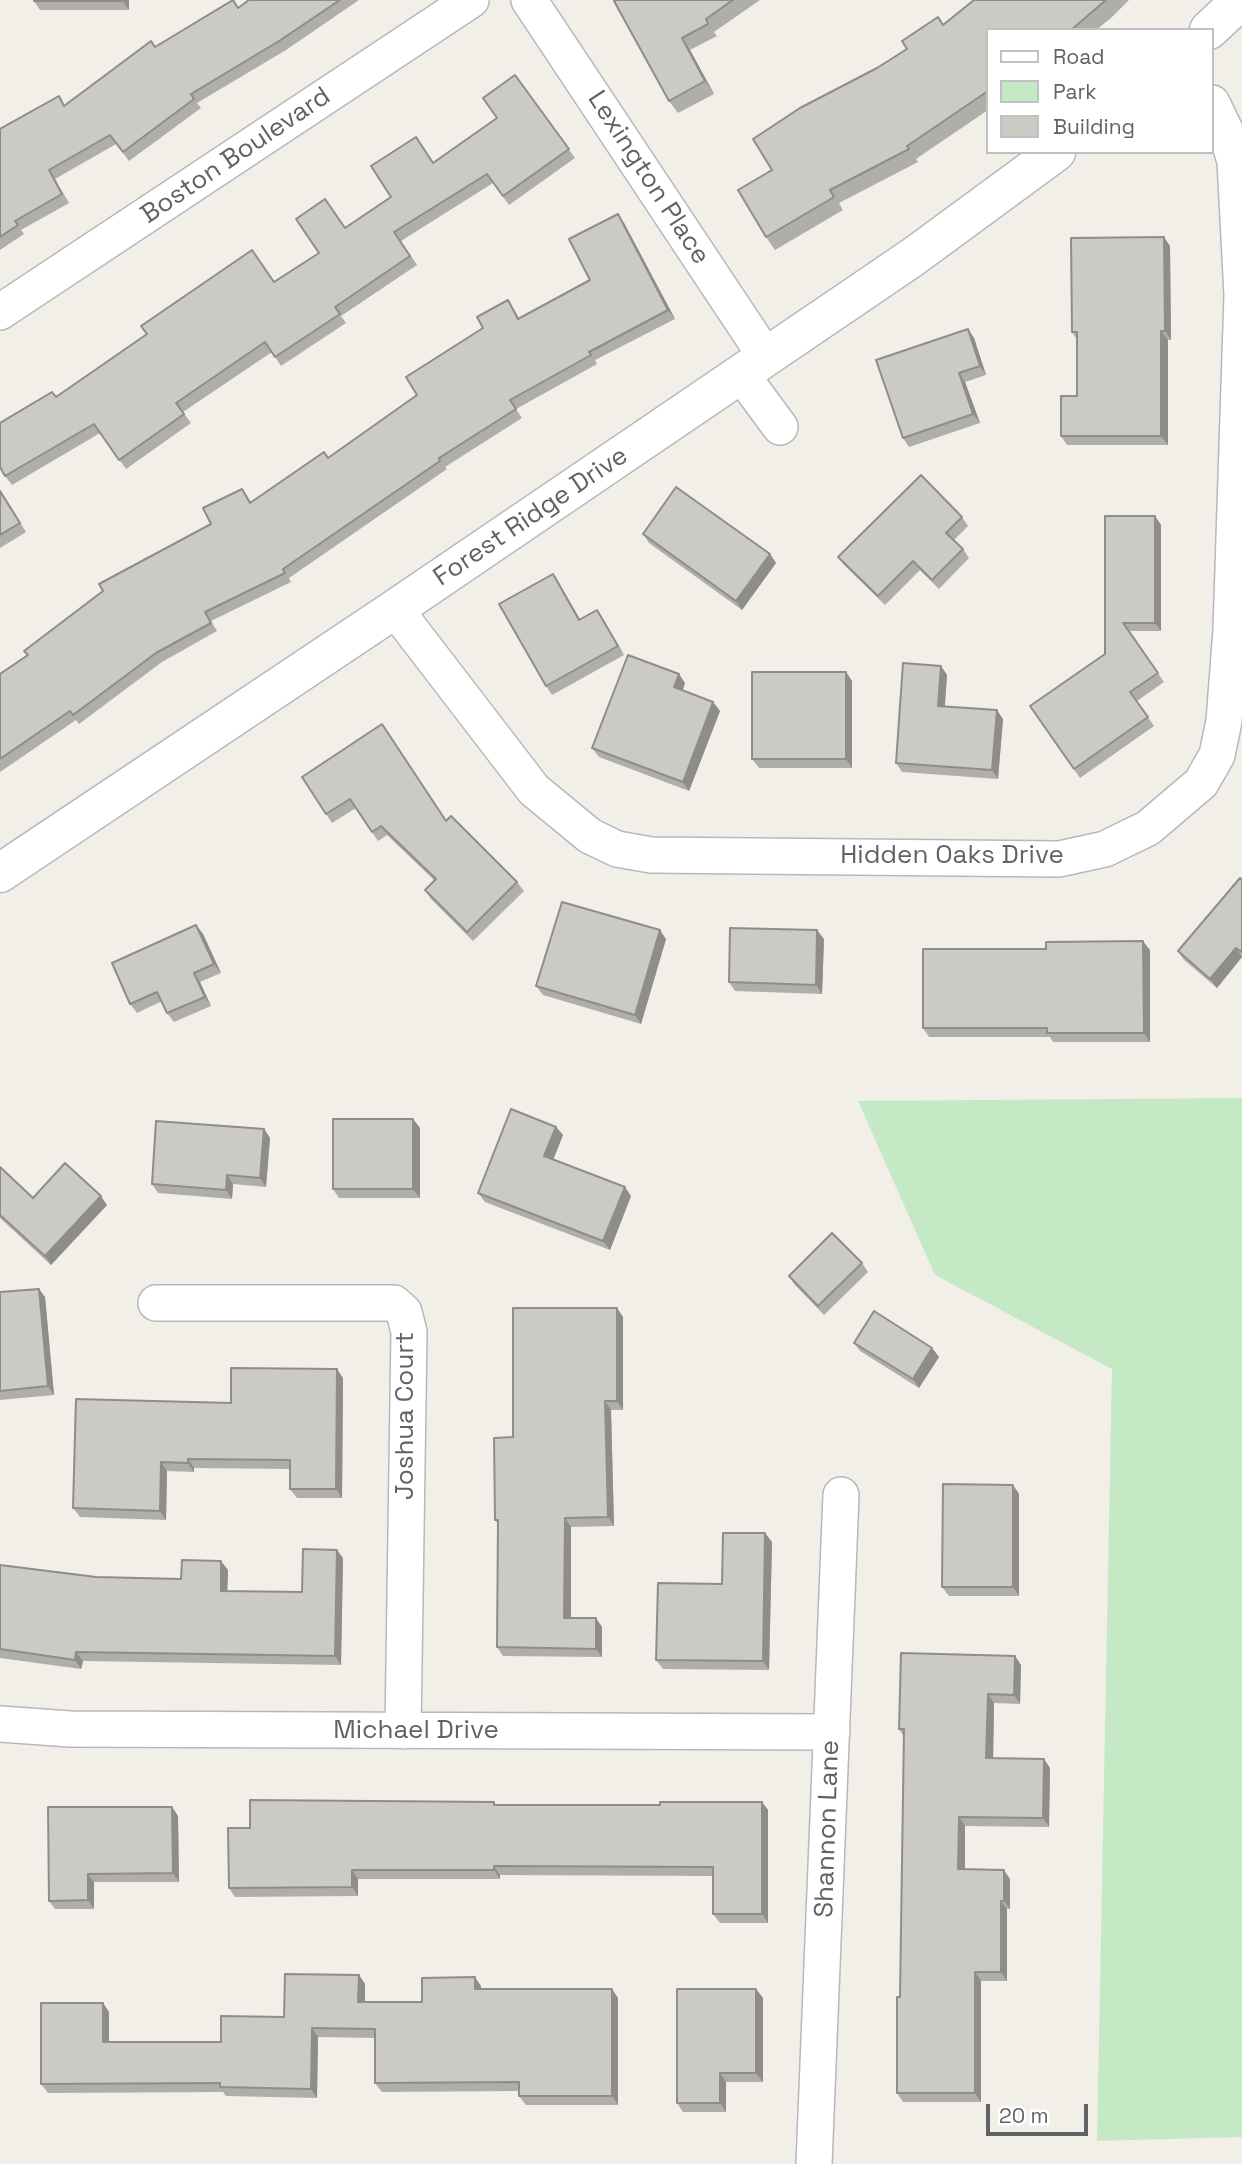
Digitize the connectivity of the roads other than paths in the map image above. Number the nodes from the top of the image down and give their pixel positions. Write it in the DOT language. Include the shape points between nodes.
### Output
graph roads {
  1 [pos="471,0"];
  2 [pos="529,0"];
  3 [pos="1241,0"];
  4 [pos="1211,28"];
  5 [pos="1214,107"];
  6 [pos="1053,154"];
  7 [pos="0,312"];
  8 [pos="753,365"];
  9 [pos="780,427"];
  10 [pos="395,609"];
  11 [pos="0,873"];
  12 [pos="156,1303"];
  13 [pos="841,1495"];
  14 [pos="0,1724"];
  15 [pos="404,1731"];
  16 [pos="832,1732"];
  17 [pos="814,2164"];
  1 -- 7 [label="street, Boston Boulevard"];
  2 -- 8 [label="street, Lexington Place"];
  3 -- 4 [label="main road"];
  5 -- 10 [label="street, Hidden Oaks Drive" via="1235,161 1242,295 1224,721 1217,755 1201,783 1148,828 1105,849 1059,859 651,855 617,849 590,836 534,790"];
  6 -- 8 [label="main road, Forest Ridge Drive" via="913,257"];
  8 -- 9 [label="street, Lexington Place"];
  8 -- 10 [label="main road, Forest Ridge Drive"];
  10 -- 11 [label="main road, Forest Ridge Drive"];
  12 -- 15 [label="street, Joshua Court" via="394,1303 404,1312 409,1332"];
  13 -- 16 [label="street, Shannon Lane"];
  14 -- 15 [label="street, Michael Drive" via="70,1730"];
  15 -- 16 [label="street, Michael Drive"];
  16 -- 17 [label="street, Shannon Lane"];
}
